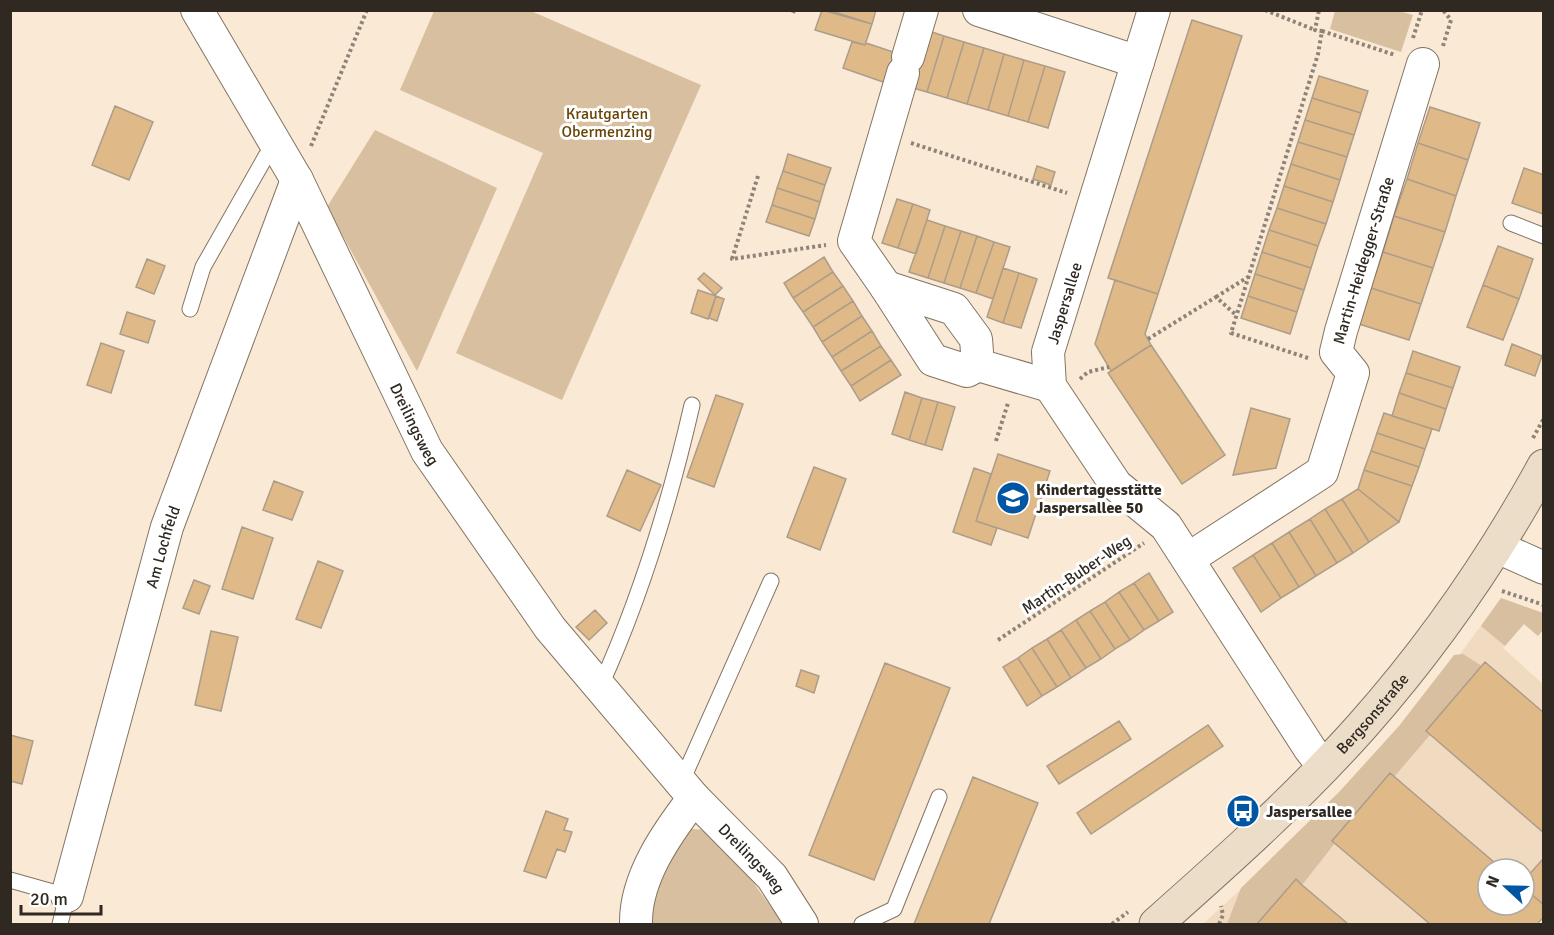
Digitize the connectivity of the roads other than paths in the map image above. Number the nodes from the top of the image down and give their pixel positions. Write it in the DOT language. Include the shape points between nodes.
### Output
graph roads {
  1 [pos="197,10"];
  2 [pos="922,10"];
  3 [pos="1154,10"];
  4 [pos="984,11"];
  5 [pos="1138,62"];
  6 [pos="1424,64"];
  7 [pos="276,144"];
  8 [pos="297,180"];
  9 [pos="1511,223"];
  10 [pos="1544,236"];
  11 [pos="886,287"];
  12 [pos="190,309"];
  13 [pos="978,365"];
  14 [pos="1050,386"];
  15 [pos="693,405"];
  16 [pos="1536,456"];
  17 [pos="1497,547"];
  18 [pos="1188,559"];
  19 [pos="1544,567"];
  20 [pos="771,581"];
  21 [pos="600,687"];
  22 [pos="1324,767"];
  23 [pos="687,790"];
  24 [pos="939,797"];
  25 [pos="10,880"];
  26 [pos="64,910"];
  27 [pos="1143,918"];
  28 [pos="636,924"];
  29 [pos="802,924"];
  30 [pos="862,924"];
  1 -- 7 [label="street, Dreilingsweg"];
  2 -- 11 [label="street" via="854,241"];
  3 -- 5 [label="street, Jaspersallee"];
  4 -- 5 [label="street"];
  5 -- 14 [label="street, Jaspersallee" via="1048,352"];
  6 -- 18 [label="street, Martin-Heidegger-Straße" via="1336,352 1353,373 1322,472"];
  7 -- 8 [label="street, Dreilingsweg"];
  7 -- 12 [label="lane" via="203,267"];
  8 -- 21 [label="street, Dreilingsweg" via="427,451 550,628"];
  8 -- 26 [label="street, Am Lochfeld" via="166,527"];
  9 -- 10 [label="lane"];
  11 -- 13 [label="street" via="954,309 976,339"];
  11 -- 13 [label="street" via="933,360 967,371"];
  13 -- 14 [label="street"];
  14 -- 18 [label="street" via="1116,485 1166,526"];
  15 -- 21 [label="lane" via="671,494"];
  16 -- 17 [label="street, Bergsonstraße"];
  17 -- 19 [label="street"];
  17 -- 22 [label="street, Bergsonstraße" via="1426,648"];
  18 -- 22 [label="street"];
  20 -- 23 [label="lane"];
  21 -- 23 [label="street, Dreilingsweg"];
  22 -- 27 [label="street, Bergsonstraße" via="1270,821"];
  23 -- 28 [label="street" via="642,890"];
  23 -- 29 [label="street, Dreilingsweg" via="772,877"];
  24 -- 30 [label="lane" via="894,909"];
  25 -- 26 [label="lane"];
}
